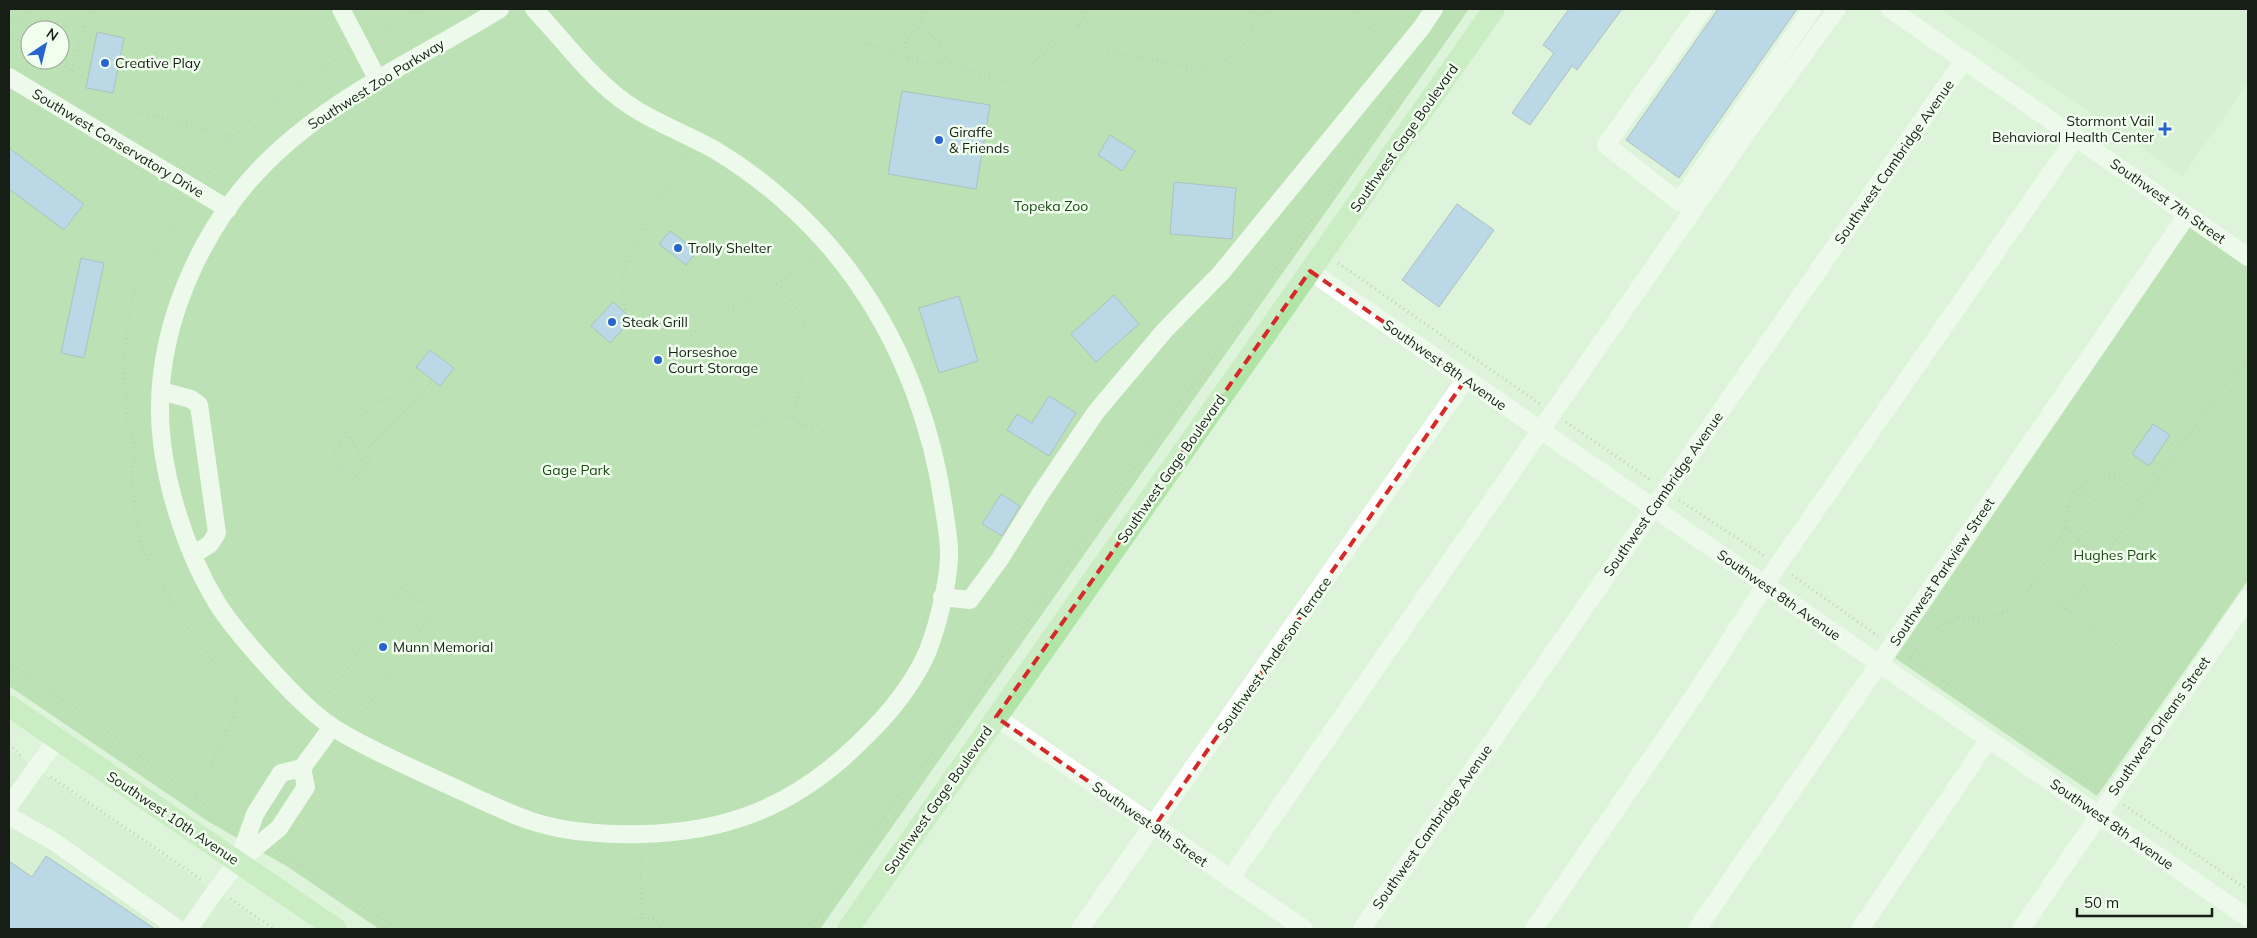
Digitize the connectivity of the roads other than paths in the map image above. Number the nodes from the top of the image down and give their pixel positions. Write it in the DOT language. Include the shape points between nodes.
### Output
graph roads {
  1 [pos="340,9"];
  2 [pos="500,9"];
  3 [pos="534,9"];
  4 [pos="1434,9"];
  5 [pos="1494,9"];
  6 [pos="1703,9"];
  7 [pos="1812,9"];
  8 [pos="1837,9"];
  9 [pos="1890,9"];
  10 [pos="1964,60"];
  11 [pos="9,77"];
  12 [pos="378,80"];
  13 [pos="2076,137"];
  14 [pos="228,208"];
  15 [pos="2187,215"];
  16 [pos="2248,257"];
  17 [pos="1310,271"];
  18 [pos="1466,379"];
  19 [pos="161,391"];
  20 [pos="1540,431"];
  21 [pos="1652,508"];
  22 [pos="194,555"];
  23 [pos="1766,586"];
  24 [pos="942,598"];
  25 [pos="2248,598"];
  26 [pos="1879,664"];
  27 [pos="9,706"];
  28 [pos="996,718"];
  29 [pos="332,727"];
  30 [pos="57,739"];
  31 [pos="1989,739"];
  32 [pos="302,768"];
  33 [pos="9,806"];
  34 [pos="2098,814"];
  35 [pos="9,816"];
  36 [pos="1154,827"];
  37 [pos="254,840"];
  38 [pos="238,862"];
  39 [pos="1230,879"];
  40 [pos="2248,918"];
  41 [pos="178,929"];
  42 [pos="189,929"];
  43 [pos="336,929"];
  44 [pos="848,929"];
  45 [pos="1080,929"];
  46 [pos="1304,929"];
  47 [pos="1362,929"];
  48 [pos="1534,929"];
  49 [pos="1697,929"];
  50 [pos="1860,929"];
  51 [pos="2020,929"];
  1 -- 12 [label="street"];
  2 -- 12 [label="street, Southwest Zoo Parkway"];
  3 -- 24 [label="street, Southwest Zoo Parkway" via="593,75 620,99 713,149 777,195 830,247 860,285 904,366 931,444 943,502 949,561"];
  4 -- 24 [label="street" via="1221,273 1165,330 1096,412 970,600"];
  5 -- 17 [label="main road, Southwest Gage Boulevard"];
  6 -- 7 [label="street" via="1606,145 1679,202"];
  8 -- 20 [label="street" via="1757,118"];
  9 -- 10 [label="street, Southwest 7th Street"];
  10 -- 13 [label="street, Southwest 7th Street"];
  10 -- 21 [label="street, Southwest Cambridge Avenue"];
  11 -- 14 [label="street, Southwest Conservatory Drive"];
  12 -- 14 [label="street, Southwest Zoo Parkway" via="328,110 292,138 258,171"];
  13 -- 15 [label="street, Southwest 7th Street"];
  13 -- 23 [label="street"];
  14 -- 19 [label="street, Southwest Zoo Parkway" via="200,254 180,303 168,345"];
  15 -- 16 [label="street, Southwest 7th Street"];
  15 -- 26 [label="street, Southwest Parkview Street"];
  17 -- 18 [label="street, Southwest 8th Avenue"];
  17 -- 28 [label="main road, Southwest Gage Boulevard"];
  18 -- 20 [label="street, Southwest 8th Avenue"];
  18 -- 36 [label="street, Southwest Anderson Terrace"];
  19 -- 22 [label="street, Southwest Zoo Parkway" via="161,430 169,477"];
  19 -- 22 [label="street" via="199,404 217,533 210,544"];
  20 -- 21 [label="street, Southwest 8th Avenue"];
  20 -- 39 [label="street"];
  21 -- 23 [label="street, Southwest 8th Avenue"];
  21 -- 47 [label="street, Southwest Cambridge Avenue"];
  22 -- 29 [label="street, Southwest Zoo Parkway" via="221,609 250,646 282,682"];
  23 -- 26 [label="street, Southwest 8th Avenue"];
  23 -- 48 [label="street"];
  24 -- 29 [label="street, Southwest Zoo Parkway" via="936,632 908,688 860,742 832,767 780,803 710,828 624,835 577,832 532,821 429,776"];
  25 -- 34 [label="street, Southwest Orleans Street"];
  26 -- 31 [label="street, Southwest 8th Avenue"];
  26 -- 49 [label="street, Southwest Parkview Street"];
  27 -- 30 [label="main road, Southwest 10th Avenue"];
  28 -- 36 [label="street, Southwest 9th Street"];
  28 -- 44 [label="main road, Southwest Gage Boulevard"];
  29 -- 32 [label="street"];
  30 -- 33 [label="street"];
  30 -- 38 [label="main road, Southwest 10th Avenue"];
  31 -- 34 [label="street, Southwest 8th Avenue"];
  31 -- 50 [label="street"];
  32 -- 37 [label="street" via="281,773 255,814"];
  32 -- 37 [label="street" via="306,787 279,828"];
  34 -- 40 [label="street, Southwest 8th Avenue"];
  34 -- 51 [label="street, Southwest Orleans Street"];
  35 -- 41 [label="street" via="53,841"];
  36 -- 39 [label="street, Southwest 9th Street"];
  36 -- 45 [label="street, Southwest Anderson Terrace"];
  37 -- 38 [label="street"];
  38 -- 42 [label="street"];
  38 -- 43 [label="main road, Southwest 10th Avenue"];
  39 -- 46 [label="street, Southwest 9th Street"];
}
